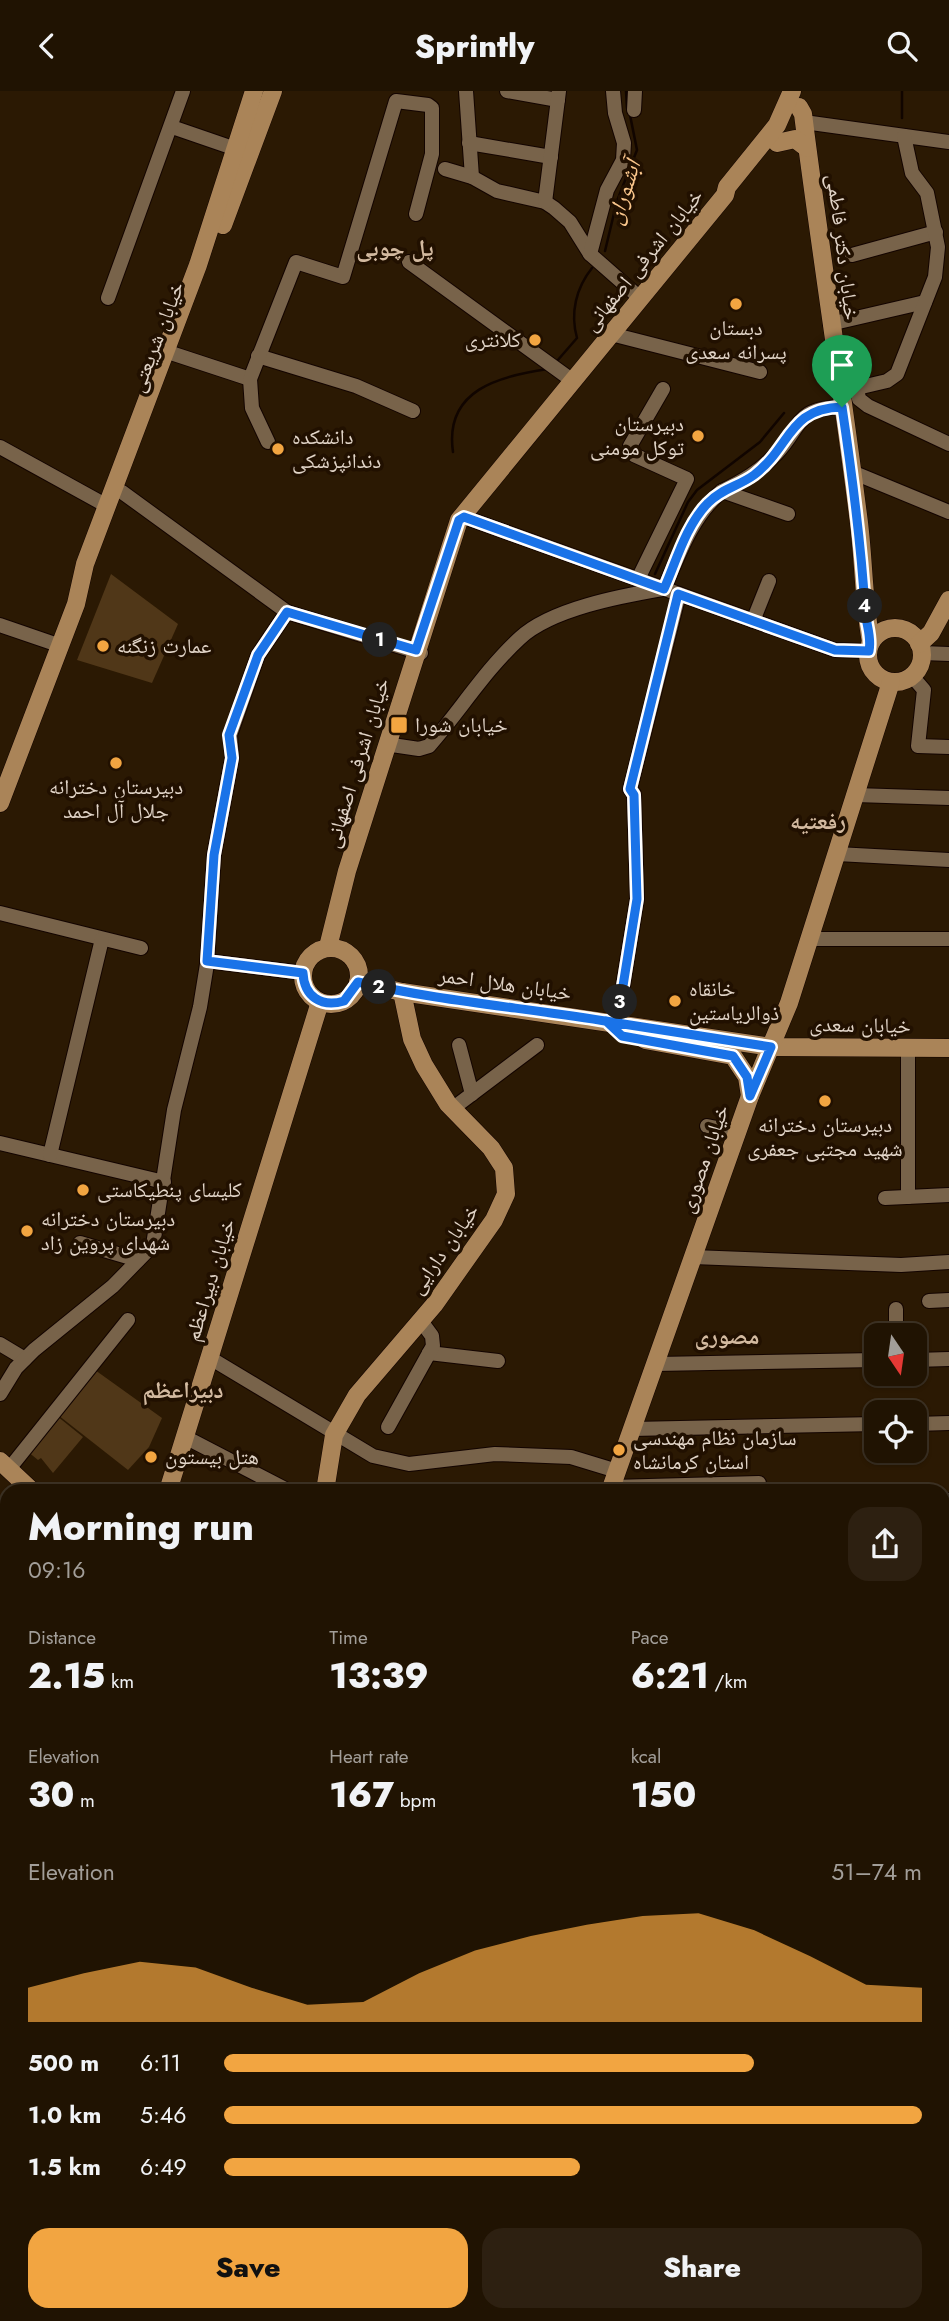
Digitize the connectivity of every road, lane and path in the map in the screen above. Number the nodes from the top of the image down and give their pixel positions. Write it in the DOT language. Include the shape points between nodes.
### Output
graph roads {
  1 [pos="183,91"];
  2 [pos="466,91"];
  3 [pos="507,91"];
  4 [pos="613,91"];
  5 [pos="635,91"];
  6 [pos="263,94"];
  7 [pos="558,95"];
  8 [pos="797,99"];
  9 [pos="634,110"];
  10 [pos="172,127"];
  11 [pos="904,136"];
  12 [pos="949,142"];
  13 [pos="470,143"];
  14 [pos="777,143"];
  15 [pos="807,148"];
  16 [pos="236,149"];
  17 [pos="551,157"];
  18 [pos="445,169"];
  19 [pos="471,177"];
  20 [pos="725,195"];
  21 [pos="545,202"];
  22 [pos="416,213"];
  23 [pos="936,232"];
  24 [pos="590,254"];
  25 [pos="852,255"];
  26 [pos="409,263"];
  27 [pos="108,298"];
  28 [pos="640,298"];
  29 [pos="925,302"];
  30 [pos="830,324"];
  31 [pos="611,334"];
  32 [pos="174,354"];
  33 [pos="258,356"];
  34 [pos="760,372"];
  35 [pos="250,379"];
  36 [pos="573,381"];
  37 [pos="663,389"];
  38 [pos="846,396"];
  39 [pos="413,411"];
  40 [pos="268,442"];
  41 [pos="949,445"];
  42 [pos="0,447"];
  43 [pos="852,472"];
  44 [pos="722,491"];
  45 [pos="122,492"];
  46 [pos="107,506"];
  47 [pos="949,512"];
  48 [pos="788,514"];
  49 [pos="464,517"];
  50 [pos="639,579"];
  51 [pos="769,581"];
  52 [pos="664,589"];
  53 [pos="81,590"];
  54 [pos="678,594"];
  55 [pos="949,600"];
  56 [pos="287,612"];
  57 [pos="753,621"];
  58 [pos="0,625"];
  59 [pos="61,646"];
  60 [pos="870,647"];
  61 [pos="920,648"];
  62 [pos="418,652"];
  63 [pos="949,655"];
  64 [pos="912,676"];
  65 [pos="891,682"];
  66 [pos="392,745"];
  67 [pos="949,747"];
  68 [pos="855,795"];
  69 [pos="949,798"];
  70 [pos="0,803"];
  71 [pos="836,854"];
  72 [pos="949,860"];
  73 [pos="0,913"];
  74 [pos="102,939"];
  75 [pos="809,939"];
  76 [pos="949,939"];
  77 [pos="332,948"];
  78 [pos="141,949"];
  79 [pos="207,961"];
  80 [pos="303,973"];
  81 [pos="358,982"];
  82 [pos="402,992"];
  83 [pos="320,1002"];
  84 [pos="611,1022"];
  85 [pos="459,1045"];
  86 [pos="537,1045"];
  87 [pos="771,1047"];
  88 [pos="908,1048"];
  89 [pos="949,1048"];
  90 [pos="472,1094"];
  91 [pos="750,1096"];
  92 [pos="452,1109"];
  93 [pos="706,1126"];
  94 [pos="738,1132"];
  95 [pos="0,1143"];
  96 [pos="50,1155"];
  97 [pos="164,1182"];
  98 [pos="949,1195"];
  99 [pos="908,1197"];
  100 [pos="885,1198"];
  101 [pos="80,1243"];
  102 [pos="693,1257"];
  103 [pos="138,1260"];
  104 [pos="949,1262"];
  105 [pos="949,1300"];
  106 [pos="929,1301"];
  107 [pos="896,1309"];
  108 [pos="128,1319"];
  109 [pos="421,1321"];
  110 [pos="896,1323"];
  111 [pos="0,1344"];
  112 [pos="429,1353"];
  113 [pos="210,1358"];
  114 [pos="25,1359"];
  115 [pos="949,1359"];
  116 [pos="864,1360"];
  117 [pos="928,1360"];
  118 [pos="498,1361"];
  119 [pos="656,1364"];
  120 [pos="0,1394"];
  121 [pos="949,1423"];
  122 [pos="927,1424"];
  123 [pos="864,1425"];
  124 [pos="388,1427"];
  125 [pos="632,1429"];
  126 [pos="334,1434"];
  127 [pos="185,1437"];
  128 [pos="3,1464"];
  129 [pos="613,1483"];
  130 [pos="759,1483"];
  131 [pos="24,1484"];
  132 [pos="170,1484"];
  133 [pos="276,1484"];
  134 [pos="326,1484"];
  1 -- 10 [label="street"];
  2 -- 13 [label="street"];
  3 -- 7 [label="street"];
  4 -- 24 [label="street" via="623,160 607,190"];
  5 -- 9 [label="street"];
  6 -- 16 [label="main road, خیابان شریعتی"];
  6 -- 32 [label="main road, خیابان شریعتی"];
  7 -- 17 [label="street"];
  8 -- 11 [label="street"];
  8 -- 14 [label="main road, خیابان اشرفی اصفهانی"];
  8 -- 15 [label="main road, خیابان دکتر فاطمی"];
  8 -- 20 [label="main road, خیابان اشرفی اصفهانی"];
  10 -- 16 [label="street"];
  10 -- 27 [label="street"];
  11 -- 12 [label="street"];
  11 -- 23 [label="street" via="912,173 927,193"];
  13 -- 17 [label="street"];
  13 -- 19 [label="street"];
  14 -- 15 [label="main road" via="795,139"];
  14 -- 20 [label="main road, خیابان اشرفی اصفهانی" via="735,192"];
  15 -- 30 [label="main road, خیابان دکتر فاطمی"];
  16 -- 46 [label="main road, خیابان شریعتی" via="198,265"];
  17 -- 21 [label="street"];
  18 -- 19 [label="street"];
  19 -- 21 [label="street" via="497,191"];
  20 -- 28 [label="main road, خیابان اشرفی اصفهانی"];
  21 -- 24 [label="street" via="570,222"];
  22 -- 33 [label="street" via="432,154 432,108 396,101 343,277 296,262"];
  23 -- 25 [label="street"];
  23 -- 29 [label="street" via="935,277"];
  24 -- 28 [label="street"];
  26 -- 36 [label="street"];
  28 -- 31 [label="main road, خیابان اشرفی اصفهانی"];
  29 -- 30 [label="street"];
  29 -- 38 [label="street" via="897,374"];
  30 -- 38 [label="main road, خیابان دکتر فاطمی"];
  31 -- 34 [label="street"];
  31 -- 36 [label="main road, خیابان اشرفی اصفهانی"];
  32 -- 35 [label="street"];
  32 -- 45 [label="main road, خیابان شریعتی"];
  33 -- 35 [label="street"];
  33 -- 39 [label="street" via="356,386"];
  35 -- 40 [label="street" via="252,408"];
  36 -- 49 [label="main road, خیابان اشرفی اصفهانی"];
  37 -- 50 [label="street" via="630,446 634,455 687,479"];
  38 -- 41 [label="street"];
  38 -- 43 [label="main road, خیابان دکتر فاطمی"];
  38 -- 44 [label="street" via="798,421 778,452 752,476"];
  42 -- 46 [label="street"];
  43 -- 47 [label="street"];
  43 -- 60 [label="main road, خیابان دکتر فاطمی"];
  44 -- 48 [label="street"];
  44 -- 52 [label="street" via="706,504 689,532"];
  45 -- 53 [label="main road, خیابان شریعتی" via="94,568"];
  45 -- 56 [label="street"];
  46 -- 53 [label="main road, خیابان شریعتی" via="85,564"];
  49 -- 50 [label="street"];
  49 -- 62 [label="main road, خیابان اشرفی اصفهانی"];
  50 -- 52 [label="street"];
  51 -- 57 [label="street"];
  52 -- 54 [label="street"];
  52 -- 66 [label="street" via="587,606 529,631 488,671 429,746"];
  53 -- 59 [label="main road, خیابان شریعتی"];
  54 -- 57 [label="street"];
  54 -- 84 [label="street" via="630,789 634,795 637,899"];
  55 -- 61 [label="main road"];
  56 -- 62 [label="street"];
  56 -- 79 [label="street" via="258,655 229,735 232,758 214,855"];
  57 -- 60 [label="street" via="835,650"];
  58 -- 59 [label="street"];
  59 -- 70 [label="main road, خیابان شریعتی"];
  60 -- 61 [label="main road" via="877,635 894,629 907,632"];
  60 -- 65 [label="main road" via="874,671"];
  61 -- 63 [label="street"];
  61 -- 64 [label="main road" via="919,668"];
  62 -- 66 [label="main road, خیابان اشرفی اصفهانی"];
  62 -- 77 [label="main road, خیابان اشرفی اصفهانی" via="348,871"];
  64 -- 65 [label="main road"];
  64 -- 67 [label="street" via="924,690 918,746"];
  65 -- 68 [label="main road, خیابان مصوری"];
  66 -- 77 [label="main road, خیابان اشرفی اصفهانی"];
  68 -- 69 [label="street"];
  68 -- 71 [label="main road, خیابان مصوری"];
  71 -- 72 [label="street"];
  71 -- 75 [label="main road, خیابان مصوری"];
  73 -- 74 [label="street"];
  74 -- 78 [label="street"];
  74 -- 96 [label="street"];
  75 -- 76 [label="street"];
  75 -- 87 [label="main road, خیابان مصوری"];
  77 -- 80 [label="main road" via="308,958"];
  77 -- 81 [label="main road" via="352,957"];
  79 -- 80 [label="street"];
  79 -- 97 [label="street" via="174,1109"];
  80 -- 83 [label="main road" via="307,990"];
  81 -- 82 [label="main road, خیابان هلال احمر"];
  81 -- 83 [label="main road" via="344,1001"];
  82 -- 84 [label="main road, خیابان هلال احمر"];
  82 -- 92 [label="main road, خیابان دارایی" via="412,1039"];
  83 -- 113 [label="main road, خیابان دبیراعظم"];
  84 -- 87 [label="main road, خیابان هلال احمر"];
  84 -- 91 [label="main road" via="622,1036 733,1056 747,1077"];
  85 -- 90 [label="street"];
  86 -- 90 [label="street"];
  87 -- 88 [label="main road, خیابان سعدی"];
  87 -- 91 [label="main road, خیابان مصوری"];
  88 -- 89 [label="main road, خیابان سعدی"];
  88 -- 99 [label="street"];
  90 -- 92 [label="street"];
  91 -- 94 [label="main road, خیابان مصوری"];
  92 -- 109 [label="main road, خیابان دارایی" via="504,1168 506,1194 494,1220"];
  93 -- 94 [label="street"];
  94 -- 102 [label="main road, خیابان مصوری"];
  95 -- 96 [label="street"];
  96 -- 97 [label="street"];
  97 -- 103 [label="street" via="153,1245"];
  98 -- 99 [label="street"];
  99 -- 100 [label="street"];
  101 -- 103 [label="street"];
  102 -- 104 [label="street" via="901,1265"];
  102 -- 119 [label="main road, خیابان مصوری"];
  103 -- 114 [label="street"];
  105 -- 106 [label="street"];
  107 -- 110 [label="street"];
  108 -- 128 [label="street"];
  109 -- 112 [label="street" via="432,1336"];
  109 -- 126 [label="main road, خیابان دارایی" via="357,1395"];
  111 -- 114 [label="street"];
  112 -- 118 [label="street"];
  112 -- 124 [label="street"];
  113 -- 126 [label="street"];
  113 -- 127 [label="main road, خیابان دبیراعظم"];
  114 -- 120 [label="street"];
  115 -- 117 [label="street"];
  116 -- 119 [label="street"];
  119 -- 125 [label="main road, خیابان مصوری"];
  121 -- 122 [label="street"];
  123 -- 125 [label="street"];
  125 -- 129 [label="main road, خیابان مصوری"];
  126 -- 129 [label="street" via="373,1456 409,1464 495,1454 571,1457"];
  126 -- 134 [label="main road, خیابان دارایی"];
  127 -- 132 [label="main road, خیابان دبیراعظم"];
  127 -- 133 [label="street"];
  128 -- 131 [label="main road"];
  129 -- 130 [label="street"];
}
